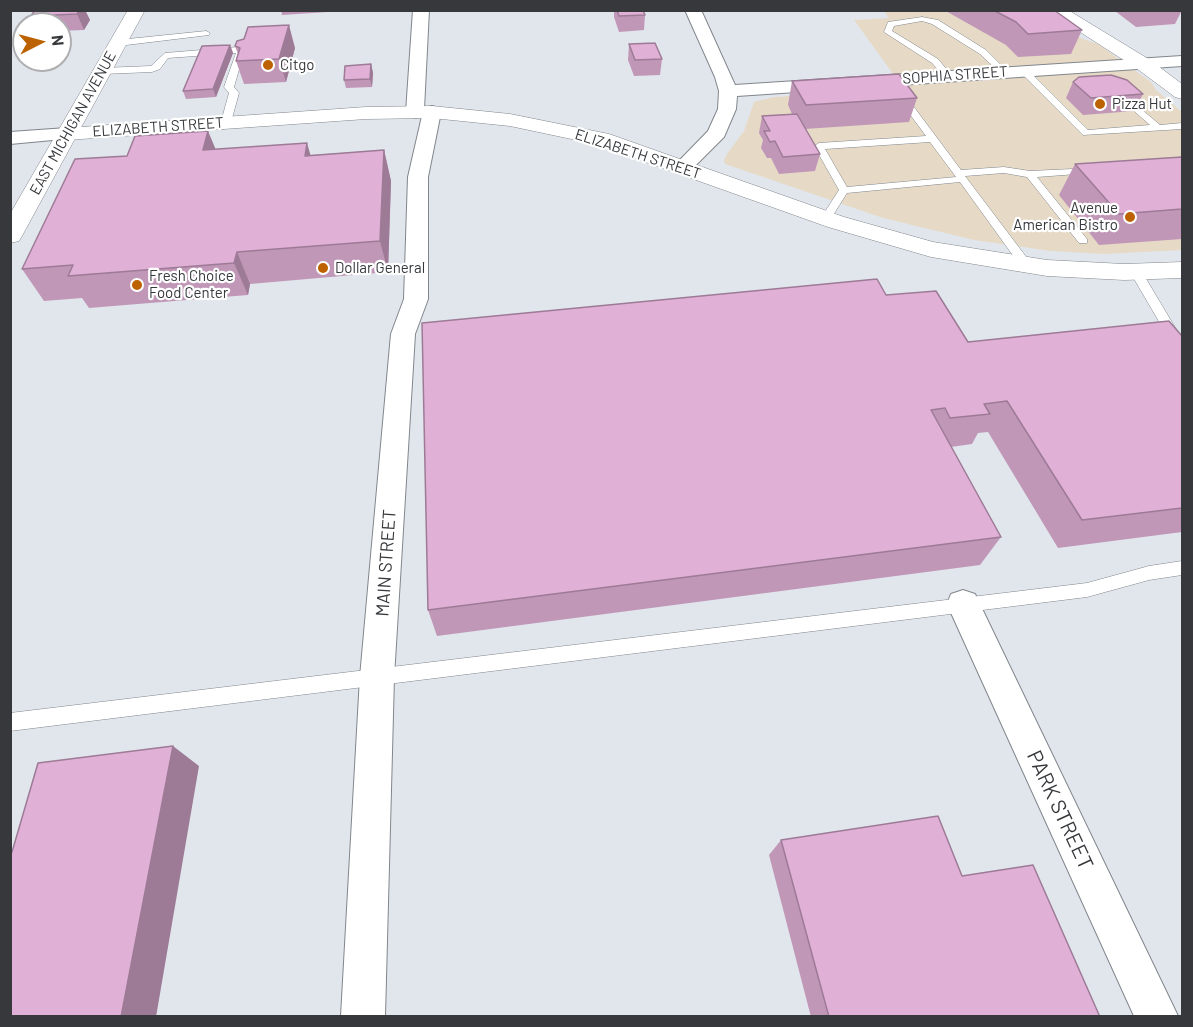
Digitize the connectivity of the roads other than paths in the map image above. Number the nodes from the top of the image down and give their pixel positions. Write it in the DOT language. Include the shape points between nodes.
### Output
graph roads {
  1 [pos="137,10"];
  2 [pos="421,10"];
  3 [pos="693,10"];
  4 [pos="1054,10"];
  5 [pos="206,33"];
  6 [pos="118,43"];
  7 [pos="1182,61"];
  8 [pos="1143,64"];
  9 [pos="102,71"];
  10 [pos="1024,71"];
  11 [pos="1004,72"];
  12 [pos="948,76"];
  13 [pos="890,80"];
  14 [pos="1112,90"];
  15 [pos="728,91"];
  16 [pos="1182,93"];
  17 [pos="424,112"];
  18 [pos="226,122"];
  19 [pos="1182,126"];
  20 [pos="1157,128"];
  21 [pos="66,134"];
  22 [pos="10,138"];
  23 [pos="933,139"];
  24 [pos="683,167"];
  25 [pos="1100,170"];
  26 [pos="1030,174"];
  27 [pos="962,176"];
  28 [pos="844,190"];
  29 [pos="826,218"];
  30 [pos="10,236"];
  31 [pos="1083,241"];
  32 [pos="1026,265"];
  33 [pos="1182,270"];
  34 [pos="1136,272"];
  35 [pos="1182,346"];
  36 [pos="1182,568"];
  37 [pos="963,604"];
  38 [pos="377,677"];
  39 [pos="10,723"];
  40 [pos="363,1017"];
  41 [pos="1156,1017"];
  1 -- 6 [label="street, EAST MICHIGAN AVENUE"];
  2 -- 17 [label="street, MAIN STREET"];
  3 -- 15 [label="street"];
  4 -- 8 [label="street"];
  5 -- 6 [label="lane"];
  6 -- 9 [label="street, EAST MICHIGAN AVENUE"];
  7 -- 8 [label="street, SOPHIA STREET"];
  8 -- 10 [label="street, SOPHIA STREET"];
  8 -- 16 [label="street"];
  9 -- 18 [label="lane" via="152,69 165,56 238,50 229,87 234,93"];
  9 -- 21 [label="street, EAST MICHIGAN AVENUE"];
  10 -- 11 [label="street, SOPHIA STREET"];
  10 -- 20 [label="lane" via="1056,97 1086,133"];
  11 -- 12 [label="street, SOPHIA STREET"];
  11 -- 12 [label="lane" via="983,52 935,22 922,19 891,24 888,32 934,62"];
  12 -- 13 [label="street, SOPHIA STREET"];
  13 -- 15 [label="street, SOPHIA STREET"];
  13 -- 23 [label="lane"];
  14 -- 20 [label="lane"];
  15 -- 24 [label="street" via="727,109 717,133"];
  17 -- 18 [label="street, ELIZABETH STREET"];
  17 -- 24 [label="street, ELIZABETH STREET" via="549,127 601,139"];
  17 -- 38 [label="street, MAIN STREET" via="418,177 416,299 403,334"];
  18 -- 21 [label="street, ELIZABETH STREET"];
  19 -- 20 [label="lane"];
  21 -- 22 [label="street, ELIZABETH STREET"];
  21 -- 30 [label="street, EAST MICHIGAN AVENUE"];
  23 -- 27 [label="lane"];
  23 -- 28 [label="lane" via="819,146"];
  24 -- 29 [label="street, ELIZABETH STREET"];
  25 -- 26 [label="lane"];
  26 -- 27 [label="lane" via="1004,170"];
  26 -- 31 [label="lane"];
  27 -- 28 [label="lane"];
  27 -- 32 [label="lane"];
  28 -- 29 [label="lane"];
  29 -- 32 [label="street, ELIZABETH STREET" via="931,249"];
  32 -- 34 [label="street, ELIZABETH STREET"];
  33 -- 34 [label="street, ELIZABETH STREET"];
  34 -- 35 [label="lane"];
  36 -- 37 [label="lane" via="1088,590"];
  37 -- 38 [label="lane"];
  37 -- 41 [label="street, PARK STREET"];
  38 -- 39 [label="lane"];
  38 -- 40 [label="street, MAIN STREET"];
}
